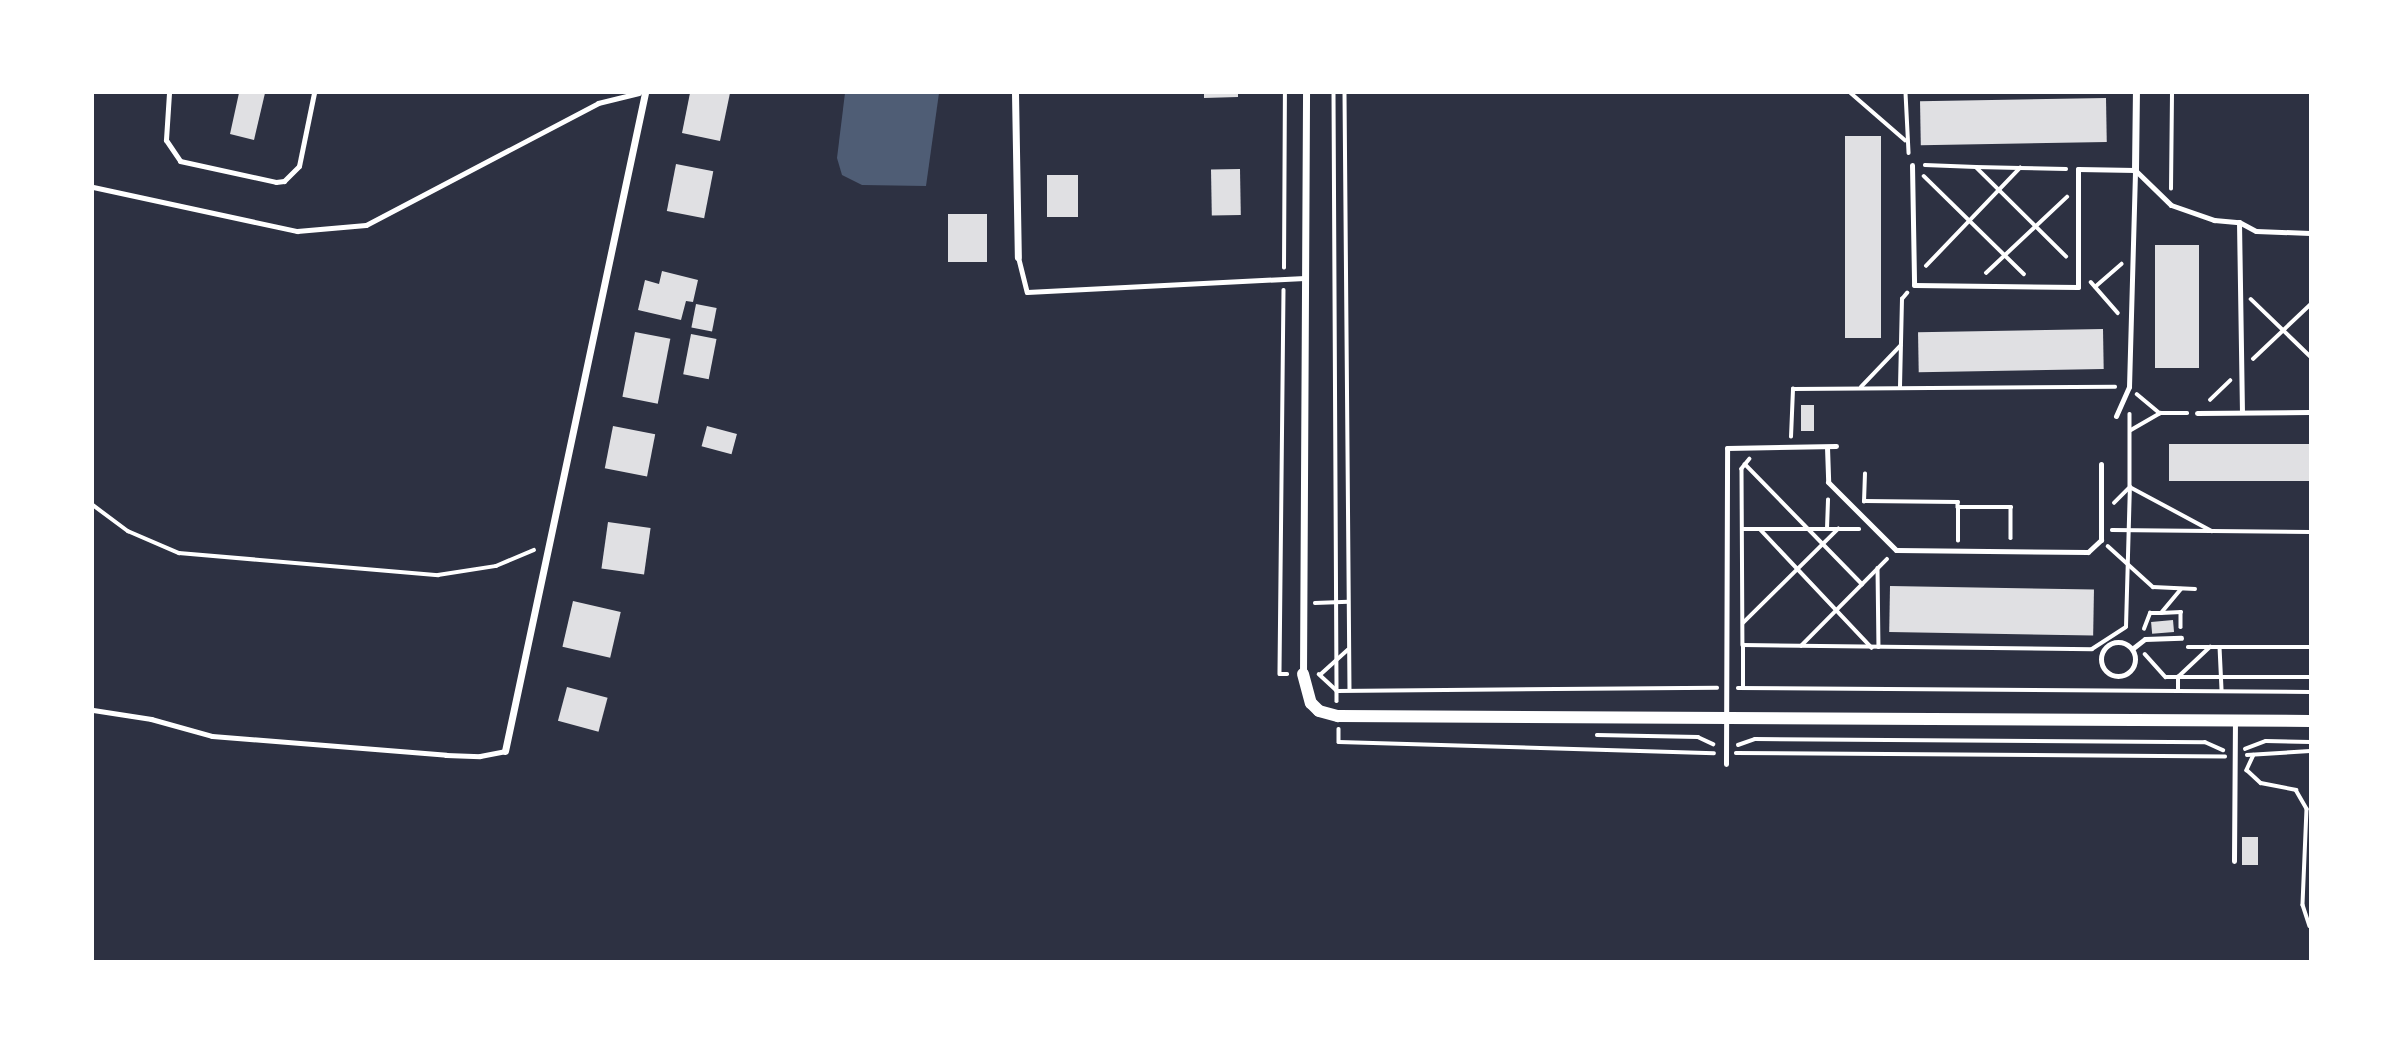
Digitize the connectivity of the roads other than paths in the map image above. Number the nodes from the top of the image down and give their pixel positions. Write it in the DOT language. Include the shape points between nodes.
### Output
graph roads {
  1 [pos="169,93"];
  2 [pos="314,93"];
  3 [pos="639,93"];
  4 [pos="645,93"];
  5 [pos="1015,93"];
  6 [pos="1306,93"];
  7 [pos="2136,93"];
  8 [pos="1912,165"];
  9 [pos="2135,170"];
  10 [pos="93,187"];
  11 [pos="2239,222"];
  12 [pos="2310,233"];
  13 [pos="1018,257"];
  14 [pos="1305,278"];
  15 [pos="2242,412"];
  16 [pos="2310,412"];
  17 [pos="2197,413"];
  18 [pos="2116,416"];
  19 [pos="1836,446"];
  20 [pos="1827,447"];
  21 [pos="2101,464"];
  22 [pos="2181,638"];
  23 [pos="2132,649"];
  24 [pos="2091,660"];
  25 [pos="2101,660"];
  26 [pos="1303,674"];
  27 [pos="93,710"];
  28 [pos="1725,719"];
  29 [pos="2235,720"];
  30 [pos="2310,721"];
  31 [pos="505,751"];
  32 [pos="1726,764"];
  33 [pos="2234,861"];
  1 -- 2 [label="lane" via="166,140 180,161 276,182 284,181 299,166"];
  3 -- 10 [label="lane" via="598,103 366,225 297,231"];
  4 -- 31 [label="street"];
  5 -- 13 [label="street"];
  6 -- 14 [label="street"];
  7 -- 9 [label="street"];
  8 -- 9 [label="lane" via="1914,285 2078,287 2078,169"];
  9 -- 11 [label="lane" via="2171,205 2214,220"];
  9 -- 18 [label="lane" via="2129,387"];
  11 -- 12 [label="lane" via="2256,230"];
  11 -- 15 [label="lane"];
  13 -- 14 [label="lane" via="1027,292"];
  14 -- 26 [label="street"];
  15 -- 16 [label="lane"];
  15 -- 17 [label="lane"];
  19 -- 20 [label="lane"];
  20 -- 21 [label="lane" via="1828,482 1896,550 2088,552 2101,540"];
  20 -- 28 [label="lane" via="1727,447"];
  22 -- 23 [label="lane" via="2145,639"];
  23 -- 25 [label="lane" via="2112,643"];
  23 -- 25 [label="lane" via="2133,665 2121,675 2105,670"];
  24 -- 25 [label="lane"];
  26 -- 28 [label="street" via="1311,703 1319,711 1338,716"];
  27 -- 31 [label="lane" via="212,736 375,752 480,756"];
  28 -- 29 [label="street"];
  28 -- 32 [label="lane"];
  29 -- 30 [label="street"];
  29 -- 33 [label="lane"];
}
